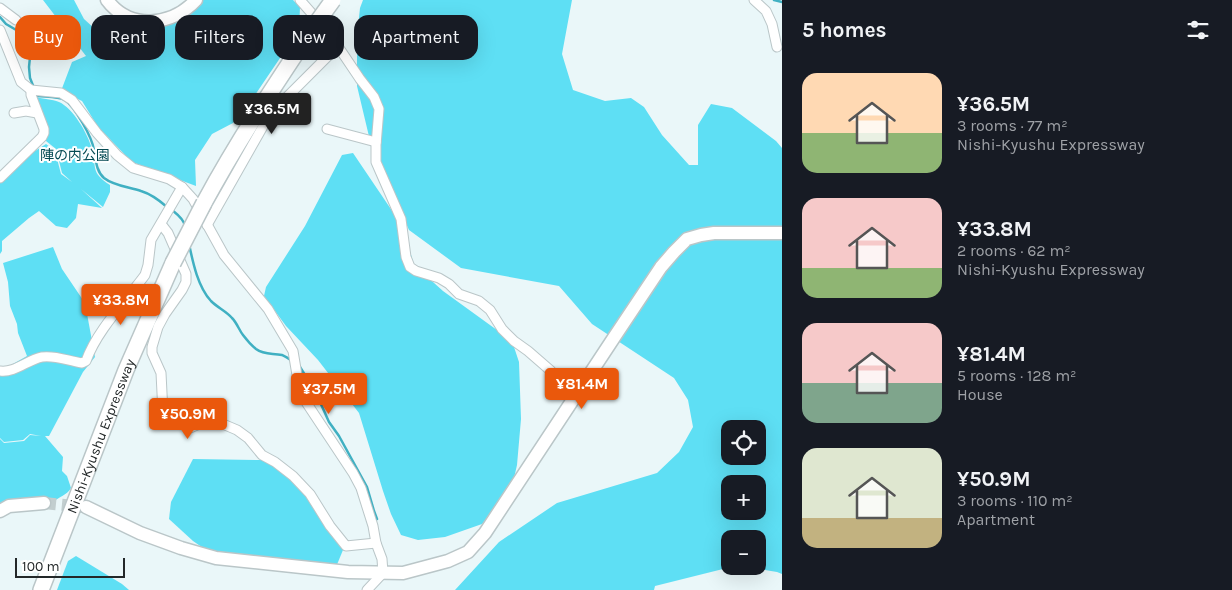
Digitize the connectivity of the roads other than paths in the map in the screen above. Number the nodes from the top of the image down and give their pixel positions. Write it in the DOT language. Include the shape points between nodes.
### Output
graph roads {
  1 [pos="107,0"];
  2 [pos="196,0"];
  3 [pos="300,0"];
  4 [pos="325,0"];
  5 [pos="333,0"];
  6 [pos="754,0"];
  7 [pos="0,8"];
  8 [pos="311,15"];
  9 [pos="318,15"];
  10 [pos="320,15"];
  11 [pos="15,19"];
  12 [pos="0,30"];
  13 [pos="777,47"];
  14 [pos="344,55"];
  15 [pos="290,60"];
  16 [pos="324,60"];
  17 [pos="34,90"];
  18 [pos="14,113"];
  19 [pos="37,113"];
  20 [pos="327,129"];
  21 [pos="376,142"];
  22 [pos="1,174"];
  23 [pos="182,187"];
  24 [pos="161,224"];
  25 [pos="207,225"];
  26 [pos="782,233"];
  27 [pos="0,371"];
  28 [pos="575,396"];
  29 [pos="44,503"];
  30 [pos="3,507"];
  31 [pos="86,507"];
  32 [pos="376,543"];
  33 [pos="383,573"];
  34 [pos="41,590"];
  35 [pos="367,590"];
  1 -- 2 [label="street" via="118,12 139,21 157,21 176,15"];
  3 -- 8 [label="street"];
  4 -- 9 [label="street"];
  5 -- 10 [label="highway, Nishi-Kyushu Expressway, bridge"];
  6 -- 13 [label="street" via="766,11"];
  7 -- 11 [label="street"];
  12 -- 17 [label="street" via="21,82"];
  14 -- 21 [label="street" via="380,109"];
  15 -- 34 [label="highway, Nishi-Kyushu Expressway, bridge" via="231,154 173,263 126,370"];
  16 -- 25 [label="street" via="270,114"];
  17 -- 19 [label="street" via="31,95"];
  17 -- 23 [label="street" via="61,93 72,100 96,133 133,168 169,179"];
  18 -- 19 [label="street"];
  19 -- 22 [label="street" via="44,129 42,137"];
  20 -- 21 [label="street"];
  21 -- 28 [label="street" via="376,162 401,219 410,267 439,278 459,294 490,310 502,329"];
  23 -- 24 [label="street"];
  23 -- 25 [label="street" via="193,198"];
  24 -- 27 [label="street" via="150,240 145,275 103,331 86,361 40,357 18,368"];
  24 -- 32 [label="street" via="186,274 186,282 158,327 152,347 161,373 163,413 179,418 190,428 211,419 238,430 262,455 301,483 346,546"];
  25 -- 32 [label="street" via="224,254 268,309 293,351 300,393 361,488 374,526"];
  26 -- 28 [label="street" via="714,233 687,239 661,267"];
  28 -- 33 [label="street" via="485,533 468,552 403,573"];
  29 -- 30 [label="street"];
  31 -- 33 [label="street" via="140,533 216,558"];
  32 -- 33 [label="street"];
  33 -- 35 [label="street"];
}
